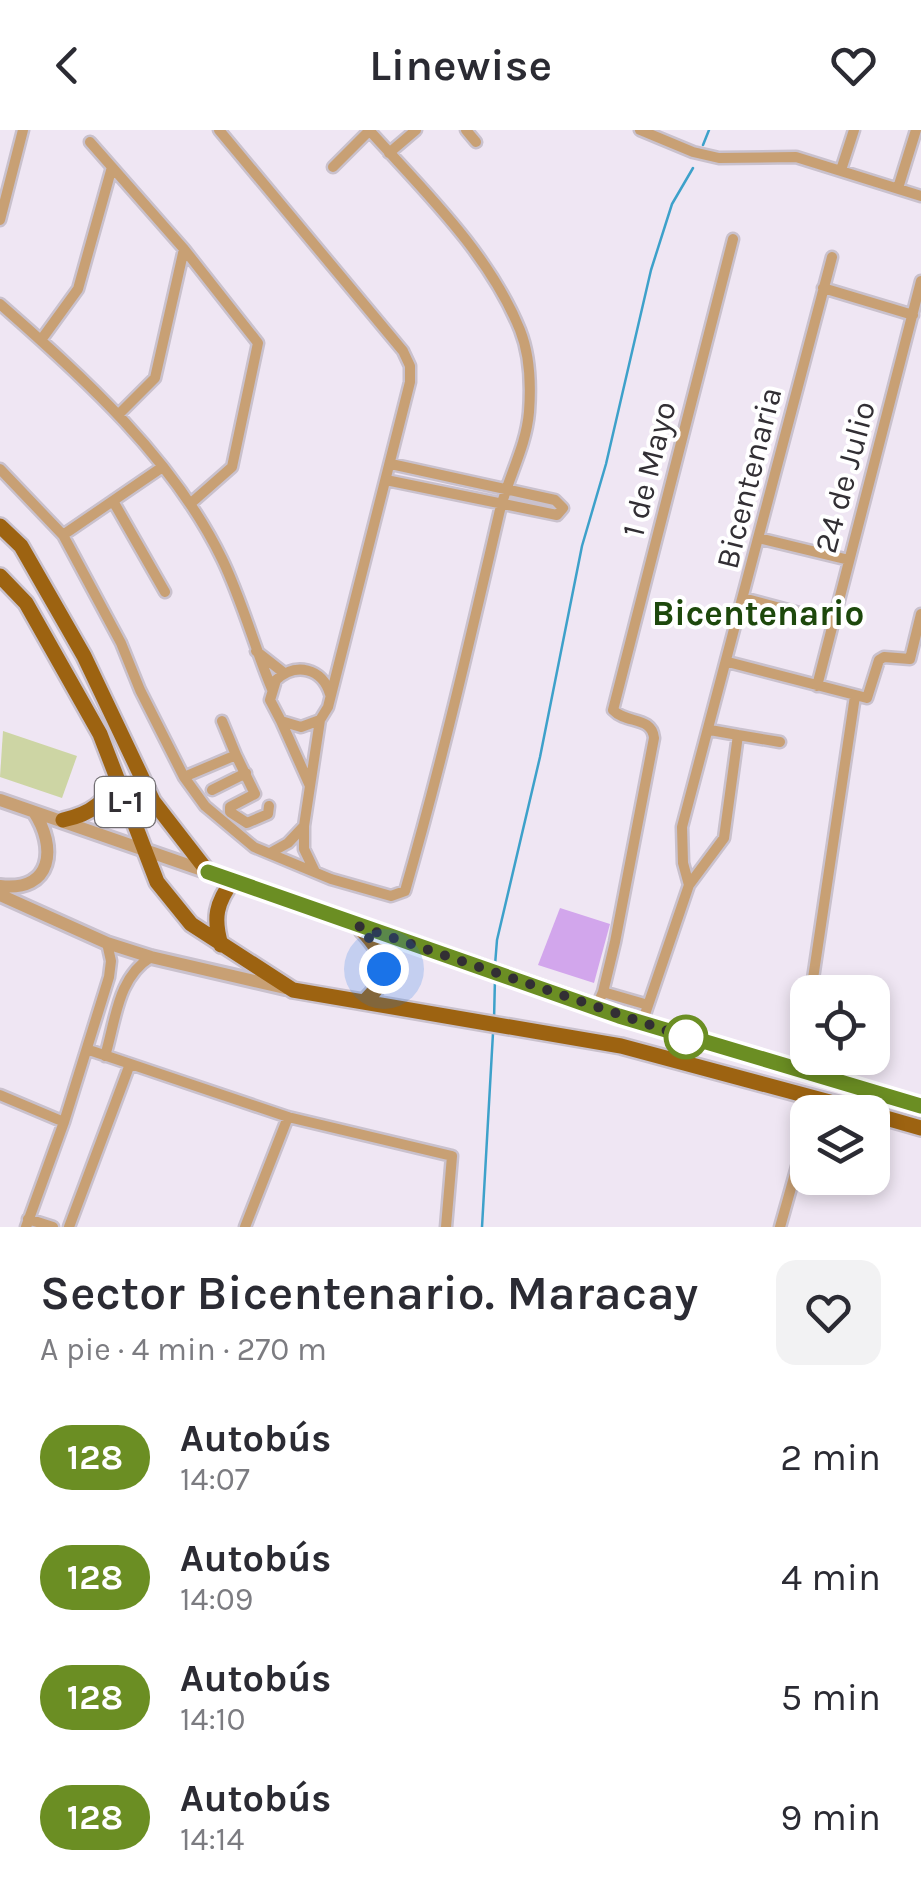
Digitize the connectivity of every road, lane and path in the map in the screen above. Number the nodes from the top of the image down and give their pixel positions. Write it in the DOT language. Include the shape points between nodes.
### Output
graph roads {
  1 [pos="22,130"];
  2 [pos="219,130"];
  3 [pos="369,130"];
  4 [pos="416,130"];
  5 [pos="466,130"];
  6 [pos="640,130"];
  7 [pos="854,130"];
  8 [pos="916,130"];
  9 [pos="90,142"];
  10 [pos="476,142"];
  11 [pos="389,152"];
  12 [pos="112,167"];
  13 [pos="333,167"];
  14 [pos="841,170"];
  15 [pos="898,188"];
  16 [pos="921,196"];
  17 [pos="0,220"];
  18 [pos="733,239"];
  19 [pos="184,249"];
  20 [pos="832,258"];
  21 [pos="921,280"];
  22 [pos="823,288"];
  23 [pos="0,304"];
  24 [pos="913,315"];
  25 [pos="41,340"];
  26 [pos="120,413"];
  27 [pos="390,464"];
  28 [pos="161,468"];
  29 [pos="0,469"];
  30 [pos="386,480"];
  31 [pos="506,489"];
  32 [pos="113,501"];
  33 [pos="502,502"];
  34 [pos="190,504"];
  35 [pos="0,526"];
  36 [pos="64,535"];
  37 [pos="758,538"];
  38 [pos="849,560"];
  39 [pos="0,576"];
  40 [pos="165,592"];
  41 [pos="744,598"];
  42 [pos="921,614"];
  43 [pos="833,622"];
  44 [pos="256,650"];
  45 [pos="342,657"];
  46 [pos="728,662"];
  47 [pos="284,673"];
  48 [pos="322,677"];
  49 [pos="817,686"];
  50 [pos="272,689"];
  51 [pos="330,694"];
  52 [pos="855,696"];
  53 [pos="320,720"];
  54 [pos="222,721"];
  55 [pos="281,721"];
  56 [pos="710,730"];
  57 [pos="738,735"];
  58 [pos="780,742"];
  59 [pos="236,754"];
  60 [pos="246,774"];
  61 [pos="184,777"];
  62 [pos="114,778"];
  63 [pos="310,787"];
  64 [pos="212,790"];
  65 [pos="0,800"];
  66 [pos="268,806"];
  67 [pos="34,811"];
  68 [pos="63,820"];
  69 [pos="304,826"];
  70 [pos="144,850"];
  71 [pos="270,853"];
  72 [pos="208,872"];
  73 [pos="316,872"];
  74 [pos="234,880"];
  75 [pos="689,885"];
  76 [pos="0,886"];
  77 [pos="0,895"];
  78 [pos="358,926"];
  79 [pos="107,943"];
  80 [pos="221,945"];
  81 [pos="152,957"];
  82 [pos="814,975"];
  83 [pos="292,990"];
  84 [pos="603,992"];
  85 [pos="364,1002"];
  86 [pos="648,1005"];
  87 [pos="596,1008"];
  88 [pos="642,1023"];
  89 [pos="109,1042"];
  90 [pos="90,1044"];
  91 [pos="105,1056"];
  92 [pos="130,1064"];
  93 [pos="790,1070"];
  94 [pos="808,1075"];
  95 [pos="0,1095"];
  96 [pos="805,1095"];
  97 [pos="921,1106"];
  98 [pos="288,1117"];
  99 [pos="890,1119"];
  100 [pos="64,1122"];
  101 [pos="921,1128"];
  102 [pos="790,1192"];
  103 [pos="27,1223"];
  104 [pos="53,1227"];
  105 [pos="68,1227"];
  106 [pos="245,1227"];
  107 [pos="446,1227"];
  108 [pos="780,1227"];
  1 -- 17 [label="street"];
  2 -- 27 [label="street" via="403,351 410,382"];
  3 -- 11 [label="street"];
  3 -- 13 [label="street"];
  4 -- 11 [label="street"];
  5 -- 10 [label="street"];
  6 -- 14 [label="street" via="719,158 796,157"];
  7 -- 14 [label="street"];
  8 -- 15 [label="street"];
  9 -- 12 [label="street"];
  11 -- 31 [label="street" via="469,246 520,330 529,413"];
  12 -- 19 [label="street"];
  12 -- 25 [label="street" via="78,289"];
  14 -- 15 [label="street"];
  15 -- 16 [label="street"];
  18 -- 84 [label="street, 1 de Mayo" via="614,710 647,723 654,738"];
  19 -- 26 [label="street" via="155,378"];
  19 -- 34 [label="street" via="259,350 232,467"];
  20 -- 22 [label="street, Bicentenaria"];
  21 -- 24 [label="street, 24 de Julio"];
  22 -- 24 [label="street"];
  22 -- 37 [label="street, Bicentenaria"];
  23 -- 25 [label="street"];
  24 -- 38 [label="street, 24 de Julio"];
  25 -- 26 [label="street"];
  26 -- 28 [label="street"];
  27 -- 30 [label="street"];
  27 -- 31 [label="street"];
  28 -- 32 [label="street"];
  28 -- 34 [label="street"];
  29 -- 36 [label="street"];
  30 -- 33 [label="street"];
  30 -- 45 [label="street"];
  31 -- 33 [label="street"];
  31 -- 33 [label="street" via="555,500 563,508 557,515"];
  32 -- 36 [label="street"];
  32 -- 40 [label="street"];
  33 -- 73 [label="street" via="405,891 391,896"];
  34 -- 44 [label="street" via="222,560"];
  35 -- 72 [label="main road, L-1" via="20,546 84,656 153,801"];
  36 -- 61 [label="street"];
  37 -- 38 [label="street"];
  37 -- 41 [label="street, Bicentenaria"];
  38 -- 43 [label="street, 24 de Julio"];
  39 -- 62 [label="main road, L-1" via="26,603 100,734"];
  41 -- 43 [label="street"];
  41 -- 46 [label="street, Bicentenaria"];
  42 -- 52 [label="street" via="910,659 881,658 870,697"];
  43 -- 49 [label="street, 24 de Julio"];
  44 -- 47 [label="street"];
  44 -- 50 [label="street"];
  45 -- 48 [label="street"];
  45 -- 51 [label="street"];
  46 -- 49 [label="street"];
  46 -- 56 [label="street, Bicentenaria"];
  47 -- 48 [label="street" via="308,670"];
  47 -- 50 [label="street"];
  48 -- 51 [label="street"];
  49 -- 52 [label="street"];
  50 -- 55 [label="street"];
  51 -- 53 [label="street"];
  52 -- 82 [label="street"];
  53 -- 55 [label="street" via="301,727"];
  53 -- 63 [label="street"];
  54 -- 59 [label="street"];
  55 -- 63 [label="street"];
  56 -- 57 [label="street"];
  56 -- 75 [label="street, Bicentenaria" via="682,826"];
  57 -- 58 [label="street"];
  57 -- 75 [label="street" via="724,838"];
  59 -- 60 [label="street"];
  59 -- 61 [label="street"];
  60 -- 64 [label="street"];
  60 -- 66 [label="street" via="256,794 230,812 247,824 268,814"];
  61 -- 71 [label="street" via="205,806"];
  62 -- 68 [label="main road" via="92,810"];
  62 -- 70 [label="main road, L-1"];
  63 -- 69 [label="street"];
  65 -- 67 [label="street"];
  67 -- 68 [label="street"];
  67 -- 76 [label="street" via="48,840 44,870 24,886"];
  68 -- 70 [label="street"];
  69 -- 71 [label="street"];
  69 -- 73 [label="street" via="304,848"];
  70 -- 72 [label="street"];
  70 -- 80 [label="main road, L-1" via="157,882 192,924"];
  71 -- 73 [label="street"];
  72 -- 74 [label="main road"];
  74 -- 78 [label="main road"];
  74 -- 80 [label="main road" via="217,905"];
  75 -- 86 [label="street"];
  77 -- 79 [label="street"];
  78 -- 85 [label="main road" via="381,951 384,969"];
  78 -- 87 [label="main road"];
  79 -- 81 [label="street"];
  79 -- 90 [label="street" via="109,977"];
  80 -- 83 [label="main road, L-1"];
  81 -- 83 [label="street"];
  81 -- 89 [label="street" via="127,982"];
  83 -- 85 [label="main road, L-1"];
  84 -- 86 [label="street"];
  84 -- 87 [label="street"];
  85 -- 96 [label="main road, L-1" via="621,1046"];
  86 -- 88 [label="street"];
  87 -- 88 [label="main road"];
  88 -- 93 [label="main road"];
  89 -- 90 [label="street"];
  89 -- 91 [label="street"];
  90 -- 91 [label="street"];
  90 -- 100 [label="street"];
  91 -- 92 [label="street"];
  92 -- 98 [label="street"];
  92 -- 105 [label="street"];
  94 -- 97 [label="main road"];
  95 -- 100 [label="street"];
  98 -- 106 [label="street"];
  98 -- 107 [label="street" via="452,1156"];
  99 -- 101 [label="main road, L-1"];
  100 -- 103 [label="street"];
  102 -- 108 [label="street"];
  103 -- 104 [label="street"];
}
